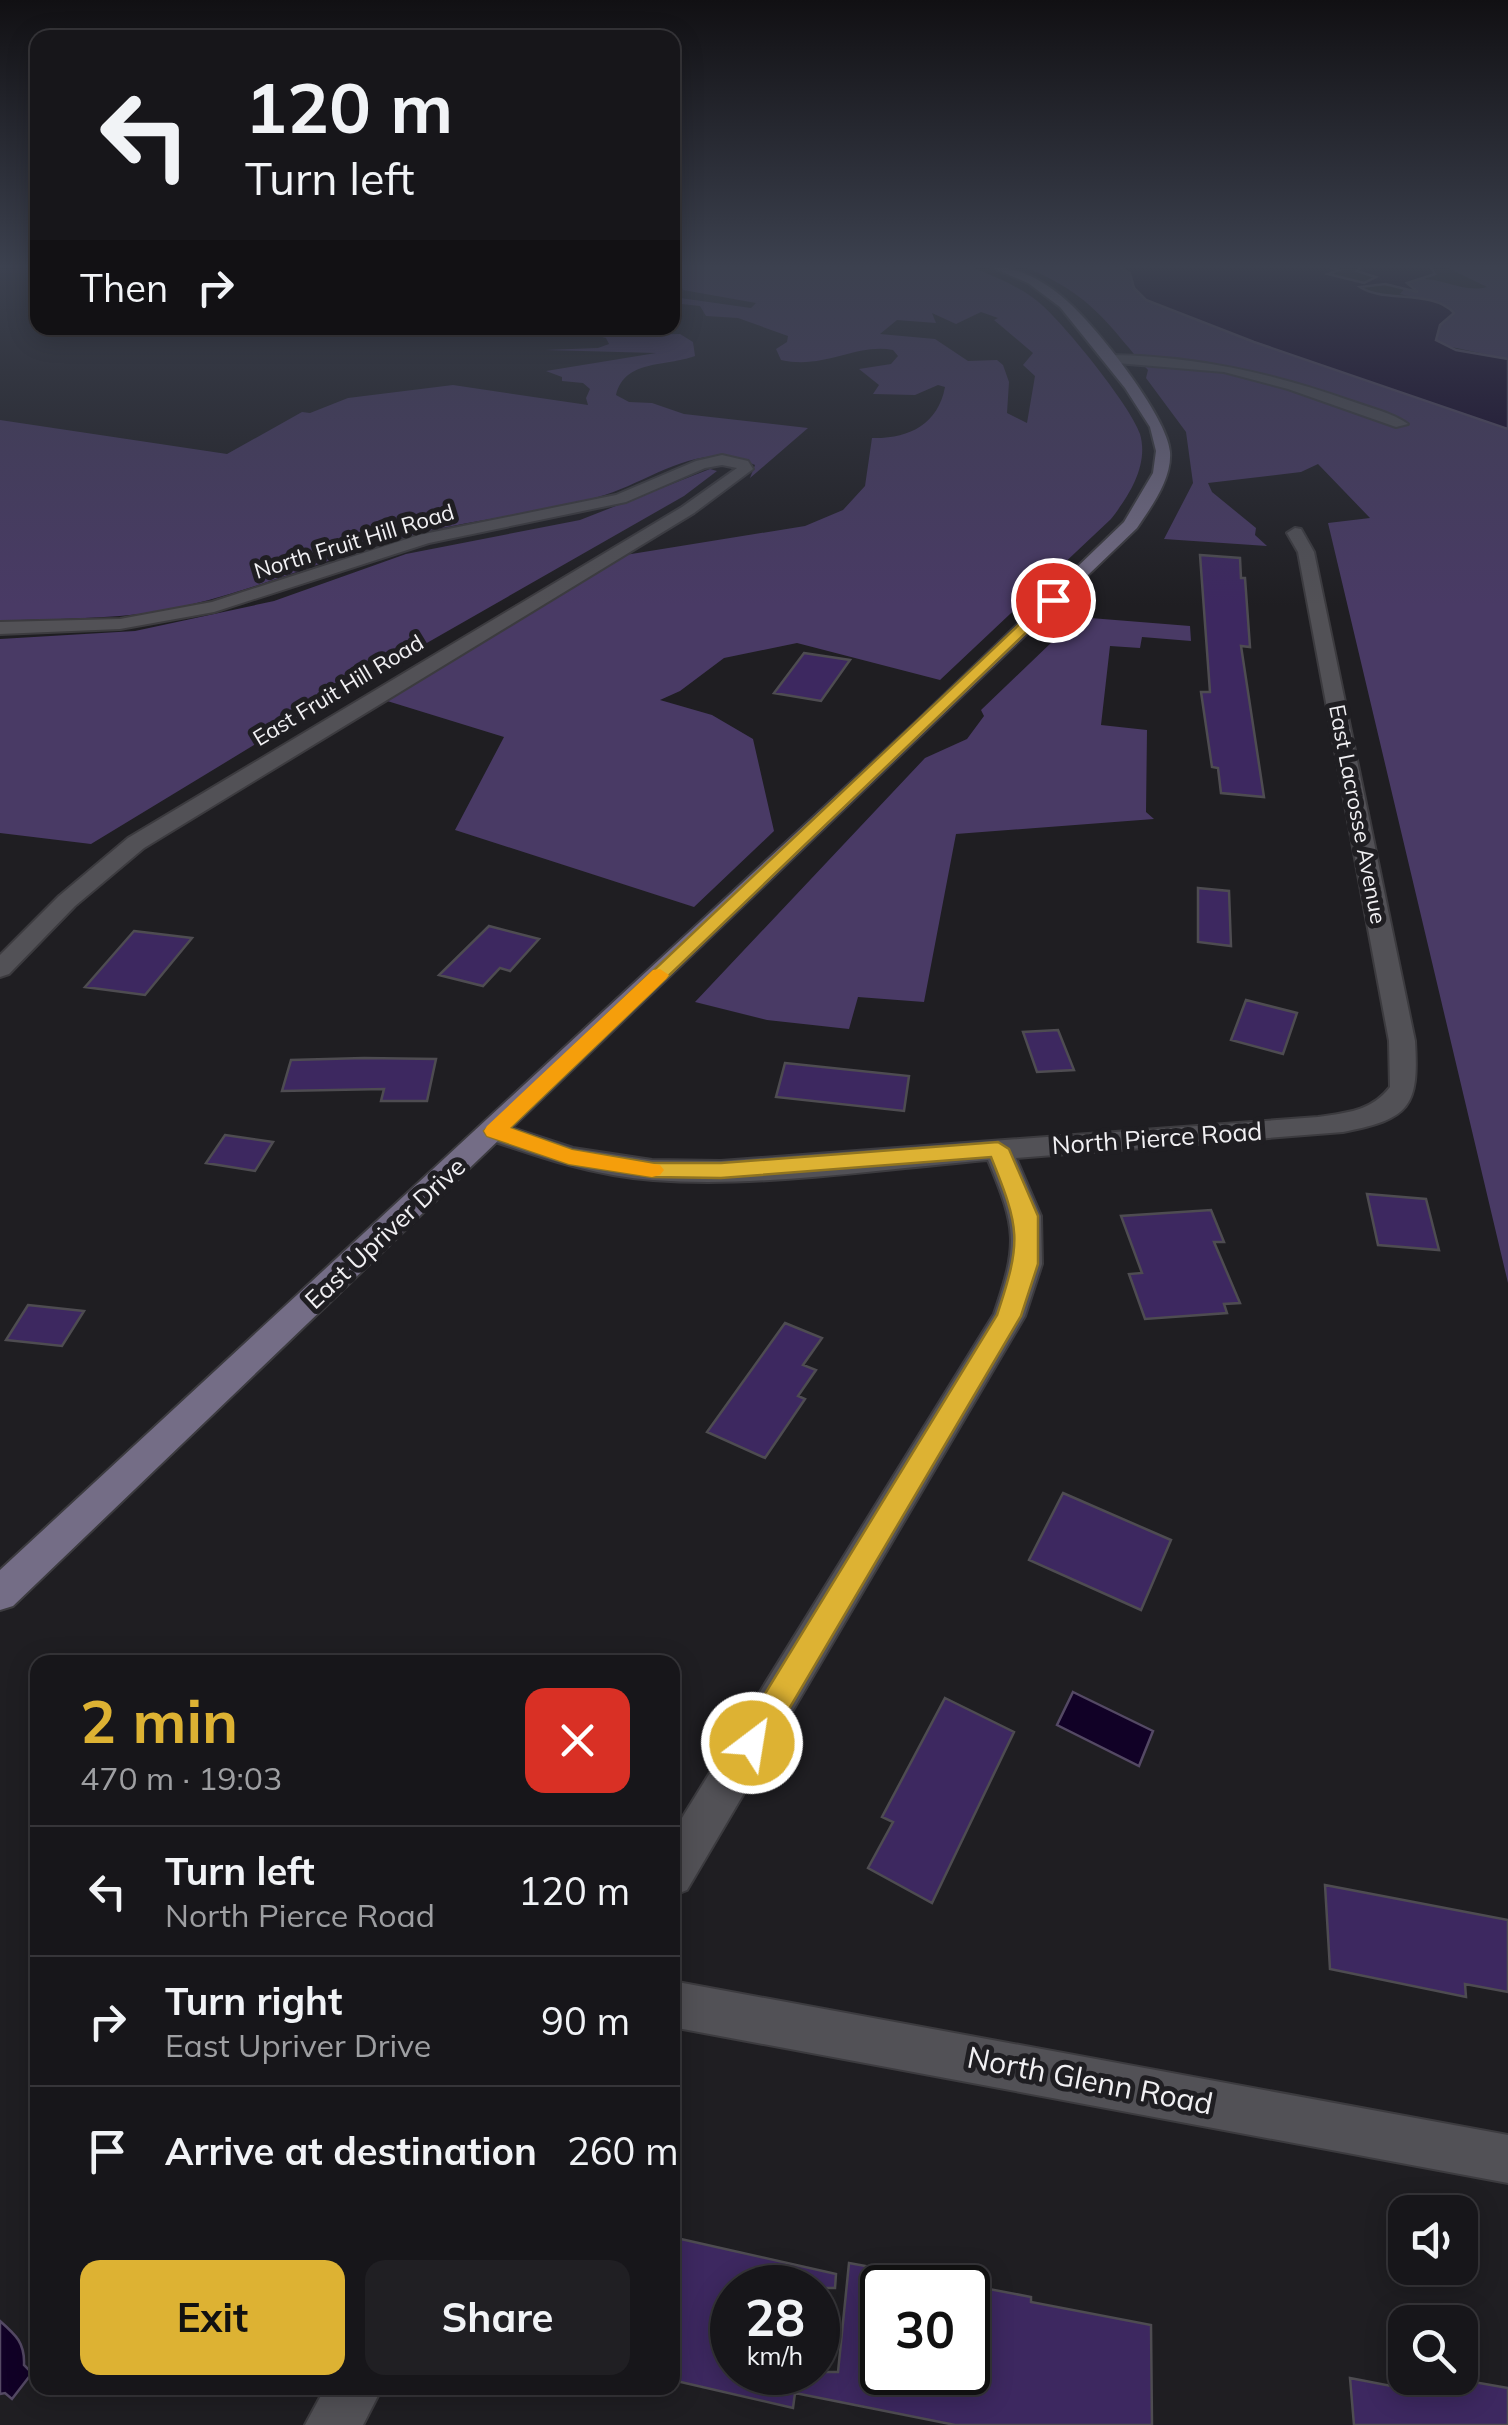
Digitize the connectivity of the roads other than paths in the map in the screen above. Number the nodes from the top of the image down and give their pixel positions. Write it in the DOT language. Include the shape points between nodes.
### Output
graph roads {
  1 [pos="1125,380"];
  2 [pos="1270,380"];
  3 [pos="1401,424"];
  4 [pos="726,485"];
  5 [pos="1295,533"];
  6 [pos="0,628"];
  7 [pos="0,969"];
  8 [pos="1400,1098"];
  9 [pos="494,1131"];
  10 [pos="998,1149"];
  11 [pos="0,1594"];
  12 [pos="680,1862"];
  13 [pos="680,2005"];
  14 [pos="1508,2158"];
  15 [pos="351,2395"];
  16 [pos="332,2425"];
  1 -- 9 [label="street, East Upriver Drive" via="1157,427 1163,451 1161,473 1131,525"];
  2 -- 3 [label="street"];
  4 -- 6 [label="street, North Fruit Hill Road" via="743,464 701,464 620,499 425,539 214,606 120,624"];
  4 -- 7 [label="street, East Fruit Hill Road" via="136,843"];
  5 -- 8 [label="street, East Lacrosse Avenue" via="1306,552 1402,1041 1406,1074"];
  8 -- 10 [label="street, North Pierce Road" via="1371,1116 1334,1124"];
  9 -- 10 [label="street, North Pierce Road" via="569,1157 652,1170 721,1171"];
  9 -- 11 [label="street, East Upriver Drive"];
  10 -- 12 [label="street" via="1026,1216 1026,1264 1009,1316"];
  13 -- 14 [label="street, North Glenn Road"];
  15 -- 16 [label="street"];
}
